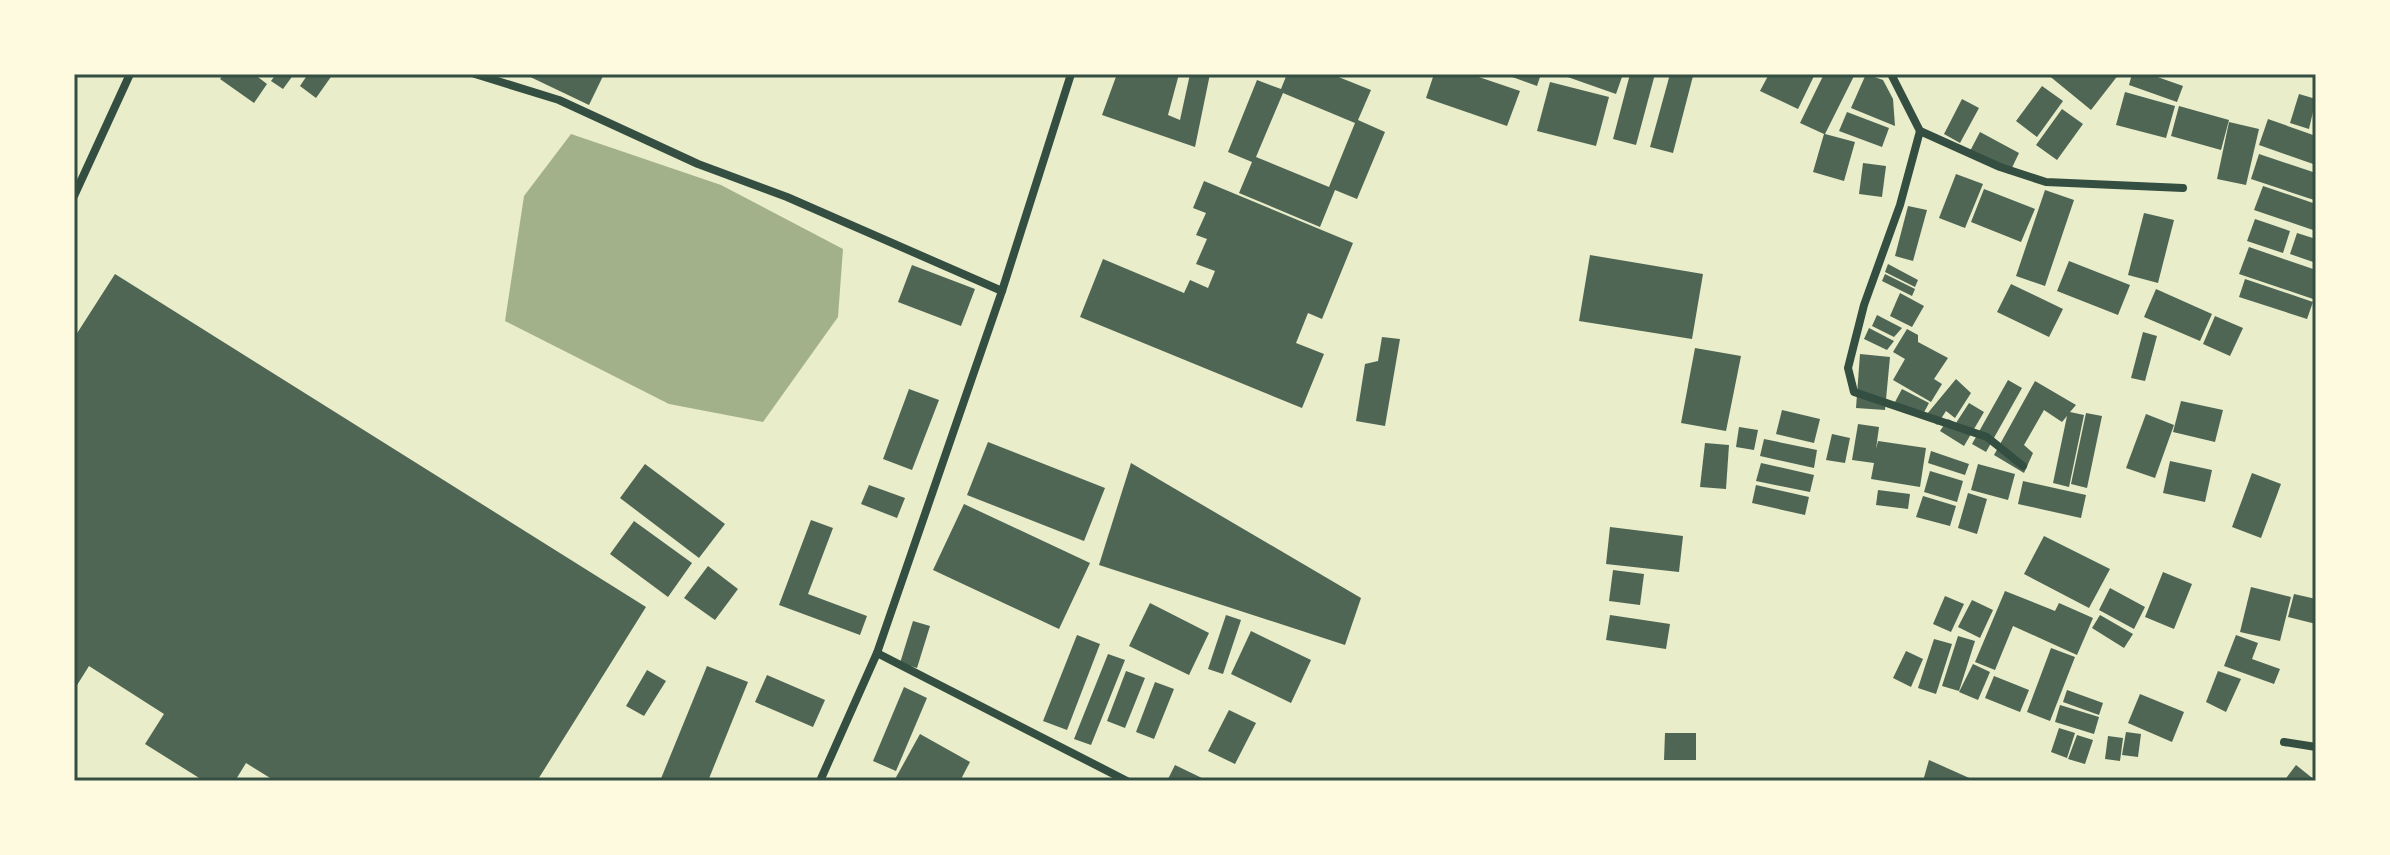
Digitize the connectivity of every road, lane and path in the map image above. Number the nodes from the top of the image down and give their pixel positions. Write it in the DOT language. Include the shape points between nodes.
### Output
graph roads {
  1 [pos="130,74"];
  2 [pos="475,74"];
  3 [pos="1071,74"];
  4 [pos="1891,74"];
  5 [pos="1920,131"];
  6 [pos="2183,188"];
  7 [pos="74,196"];
  8 [pos="1002,291"];
  9 [pos="2023,466"];
  10 [pos="877,653"];
  11 [pos="2284,742"];
  12 [pos="2316,747"];
  13 [pos="820,781"];
  14 [pos="1127,781"];
  1 -- 7 [label="street"];
  2 -- 8 [label="street" via="559,100"];
  3 -- 8 [label="street"];
  4 -- 5 [label="street"];
  5 -- 6 [label="street" via="2046,182"];
  5 -- 9 [label="street" via="1848,368 1854,392 1987,437"];
  8 -- 10 [label="street"];
  10 -- 13 [label="street"];
  10 -- 14 [label="street"];
  11 -- 12 [label="street"];
}
